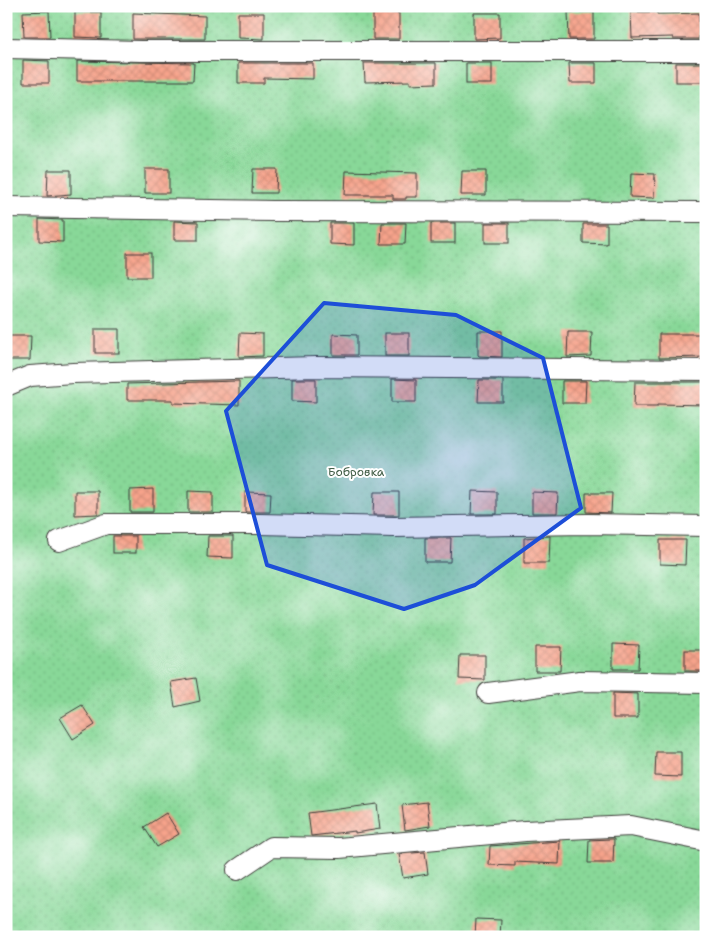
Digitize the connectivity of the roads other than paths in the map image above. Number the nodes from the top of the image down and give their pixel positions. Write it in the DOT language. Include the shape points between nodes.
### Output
graph roads {
  1 [pos="6,48"];
  2 [pos="706,51"];
  3 [pos="6,207"];
  4 [pos="706,212"];
  5 [pos="706,370"];
  6 [pos="6,386"];
  7 [pos="706,526"];
  8 [pos="59,541"];
  9 [pos="706,683"];
  10 [pos="488,693"];
  11 [pos="706,841"];
  12 [pos="236,870"];
  1 -- 2 [label="street"];
  3 -- 4 [label="street"];
  5 -- 6 [label="street" via="317,366 73,373 30,376"];
  7 -- 8 [label="street" via="106,524"];
  9 -- 10 [label="street" via="580,682"];
  11 -- 12 [label="street" via="631,826 525,831 339,848 271,848"];
}
